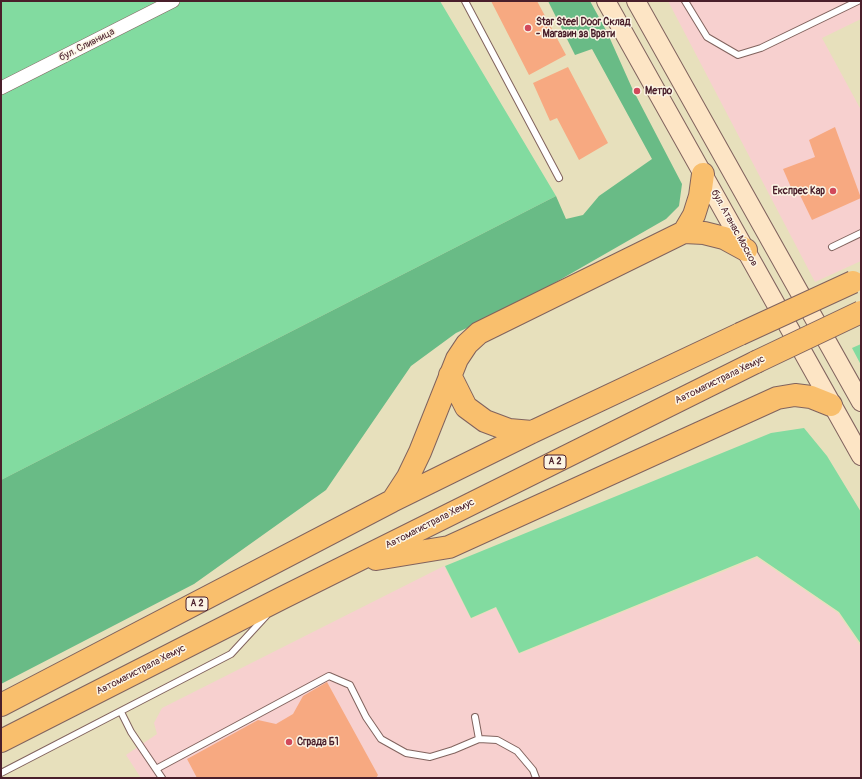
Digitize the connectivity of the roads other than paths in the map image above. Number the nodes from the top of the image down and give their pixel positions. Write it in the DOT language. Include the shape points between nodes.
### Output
graph roads {
  1 [pos="173,1"];
  2 [pos="465,1"];
  3 [pos="606,1"];
  4 [pos="636,1"];
  5 [pos="685,1"];
  6 [pos="858,1"];
  7 [pos="1,88"];
  8 [pos="704,174"];
  9 [pos="559,178"];
  10 [pos="684,232"];
  11 [pos="861,233"];
  12 [pos="832,247"];
  13 [pos="746,250"];
  14 [pos="857,280"];
  15 [pos="861,312"];
  16 [pos="450,375"];
  17 [pos="861,402"];
  18 [pos="831,405"];
  19 [pos="532,432"];
  20 [pos="861,456"];
  21 [pos="392,501"];
  22 [pos="354,562"];
  23 [pos="282,598"];
  24 [pos="1,705"];
  25 [pos="121,712"];
  26 [pos="474,717"];
  27 [pos="479,739"];
  28 [pos="1,742"];
  29 [pos="156,769"];
  30 [pos="1,773"];
  31 [pos="162,778"];
  32 [pos="536,778"];
  1 -- 7 [label="street, бул. Сливница"];
  2 -- 9 [label="lane"];
  3 -- 8 [label="main road, бул. Атанас Москов"];
  4 -- 17 [label="main road"];
  5 -- 6 [label="lane" via="706,37 738,55 761,48"];
  8 -- 10 [label="highway" via="694,215"];
  8 -- 13 [label="main road, бул. Атанас Москов"];
  10 -- 13 [label="highway" via="724,238"];
  10 -- 16 [label="highway" via="479,333 456,359"];
  11 -- 12 [label="lane"];
  13 -- 18 [label="main road, бул. Атанас Москов"];
  14 -- 19 [label="highway, A 2, bridge"];
  15 -- 22 [label="highway, Автомагистрала Хемус / A 2, bridge"];
  16 -- 19 [label="highway" via="466,407 485,421 509,430"];
  16 -- 21 [label="highway" via="420,452"];
  18 -- 20 [label="main road, бул. Атанас Москов"];
  18 -- 22 [label="highway" via="811,397 795,395 777,398 449,547"];
  19 -- 21 [label="highway, A 2"];
  21 -- 24 [label="highway, A 2"];
  22 -- 23 [label="highway, Автомагистрала Хемус / A 2"];
  23 -- 25 [label="lane" via="231,654"];
  23 -- 28 [label="highway, Автомагистрала Хемус / A 2"];
  25 -- 29 [label="lane"];
  25 -- 30 [label="lane"];
  26 -- 27 [label="lane"];
  27 -- 29 [label="lane" via="430,757 406,753 381,739 350,686 329,676"];
  27 -- 32 [label="lane" via="497,740 517,751 533,770"];
  29 -- 31 [label="lane"];
}
